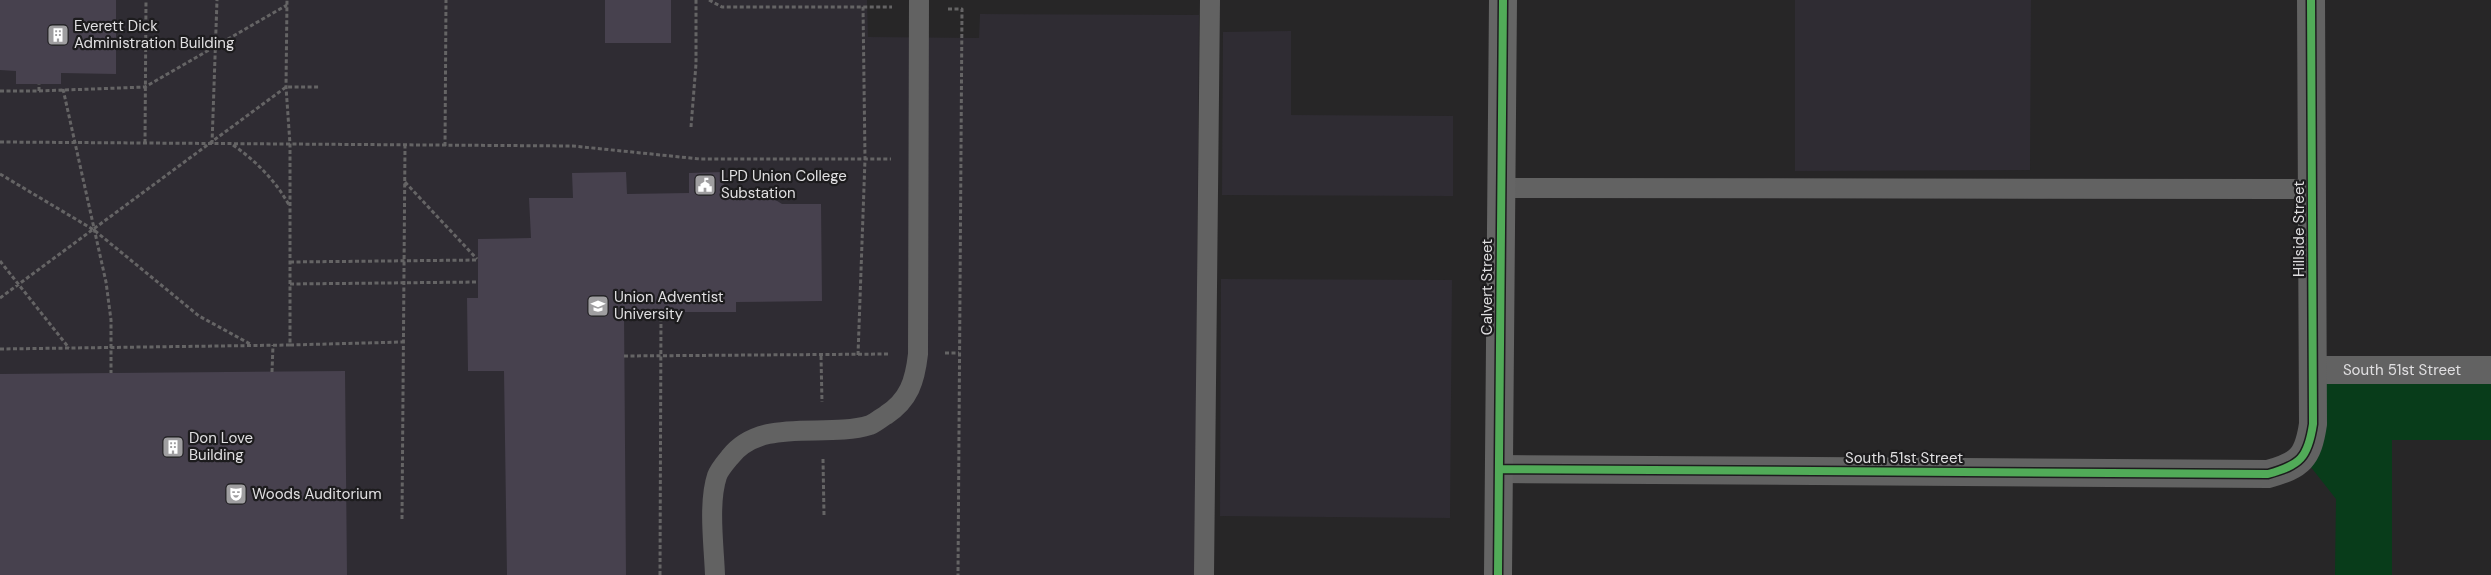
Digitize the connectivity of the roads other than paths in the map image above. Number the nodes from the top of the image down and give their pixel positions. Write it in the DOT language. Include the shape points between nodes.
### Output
graph roads {
  1 [pos="1210,0"];
  2 [pos="1503,0"];
  3 [pos="2311,0"];
  4 [pos="919,4"];
  5 [pos="1502,188"];
  6 [pos="2312,189"];
  7 [pos="2313,370"];
  8 [pos="2491,370"];
  9 [pos="2304,457"];
  10 [pos="1500,469"];
  11 [pos="714,575"];
  12 [pos="1204,575"];
  13 [pos="1498,575"];
  1 -- 12 [label="lane"];
  2 -- 5 [label="street, Calvert Street"];
  3 -- 6 [label="street, Hillside Street"];
  4 -- 11 [label="lane" via="918,354 915,378 906,398 871,425 822,432 771,433 736,449 717,476"];
  5 -- 6 [label="lane"];
  5 -- 10 [label="street, Calvert Street"];
  6 -- 7 [label="street, Hillside Street"];
  7 -- 8 [label="street, South 51st Street"];
  7 -- 9 [label="street, Hillside Street" via="2313,424"];
  9 -- 10 [label="street, South 51st Street" via="2290,468 2268,474"];
  10 -- 13 [label="street, Calvert Street"];
}
